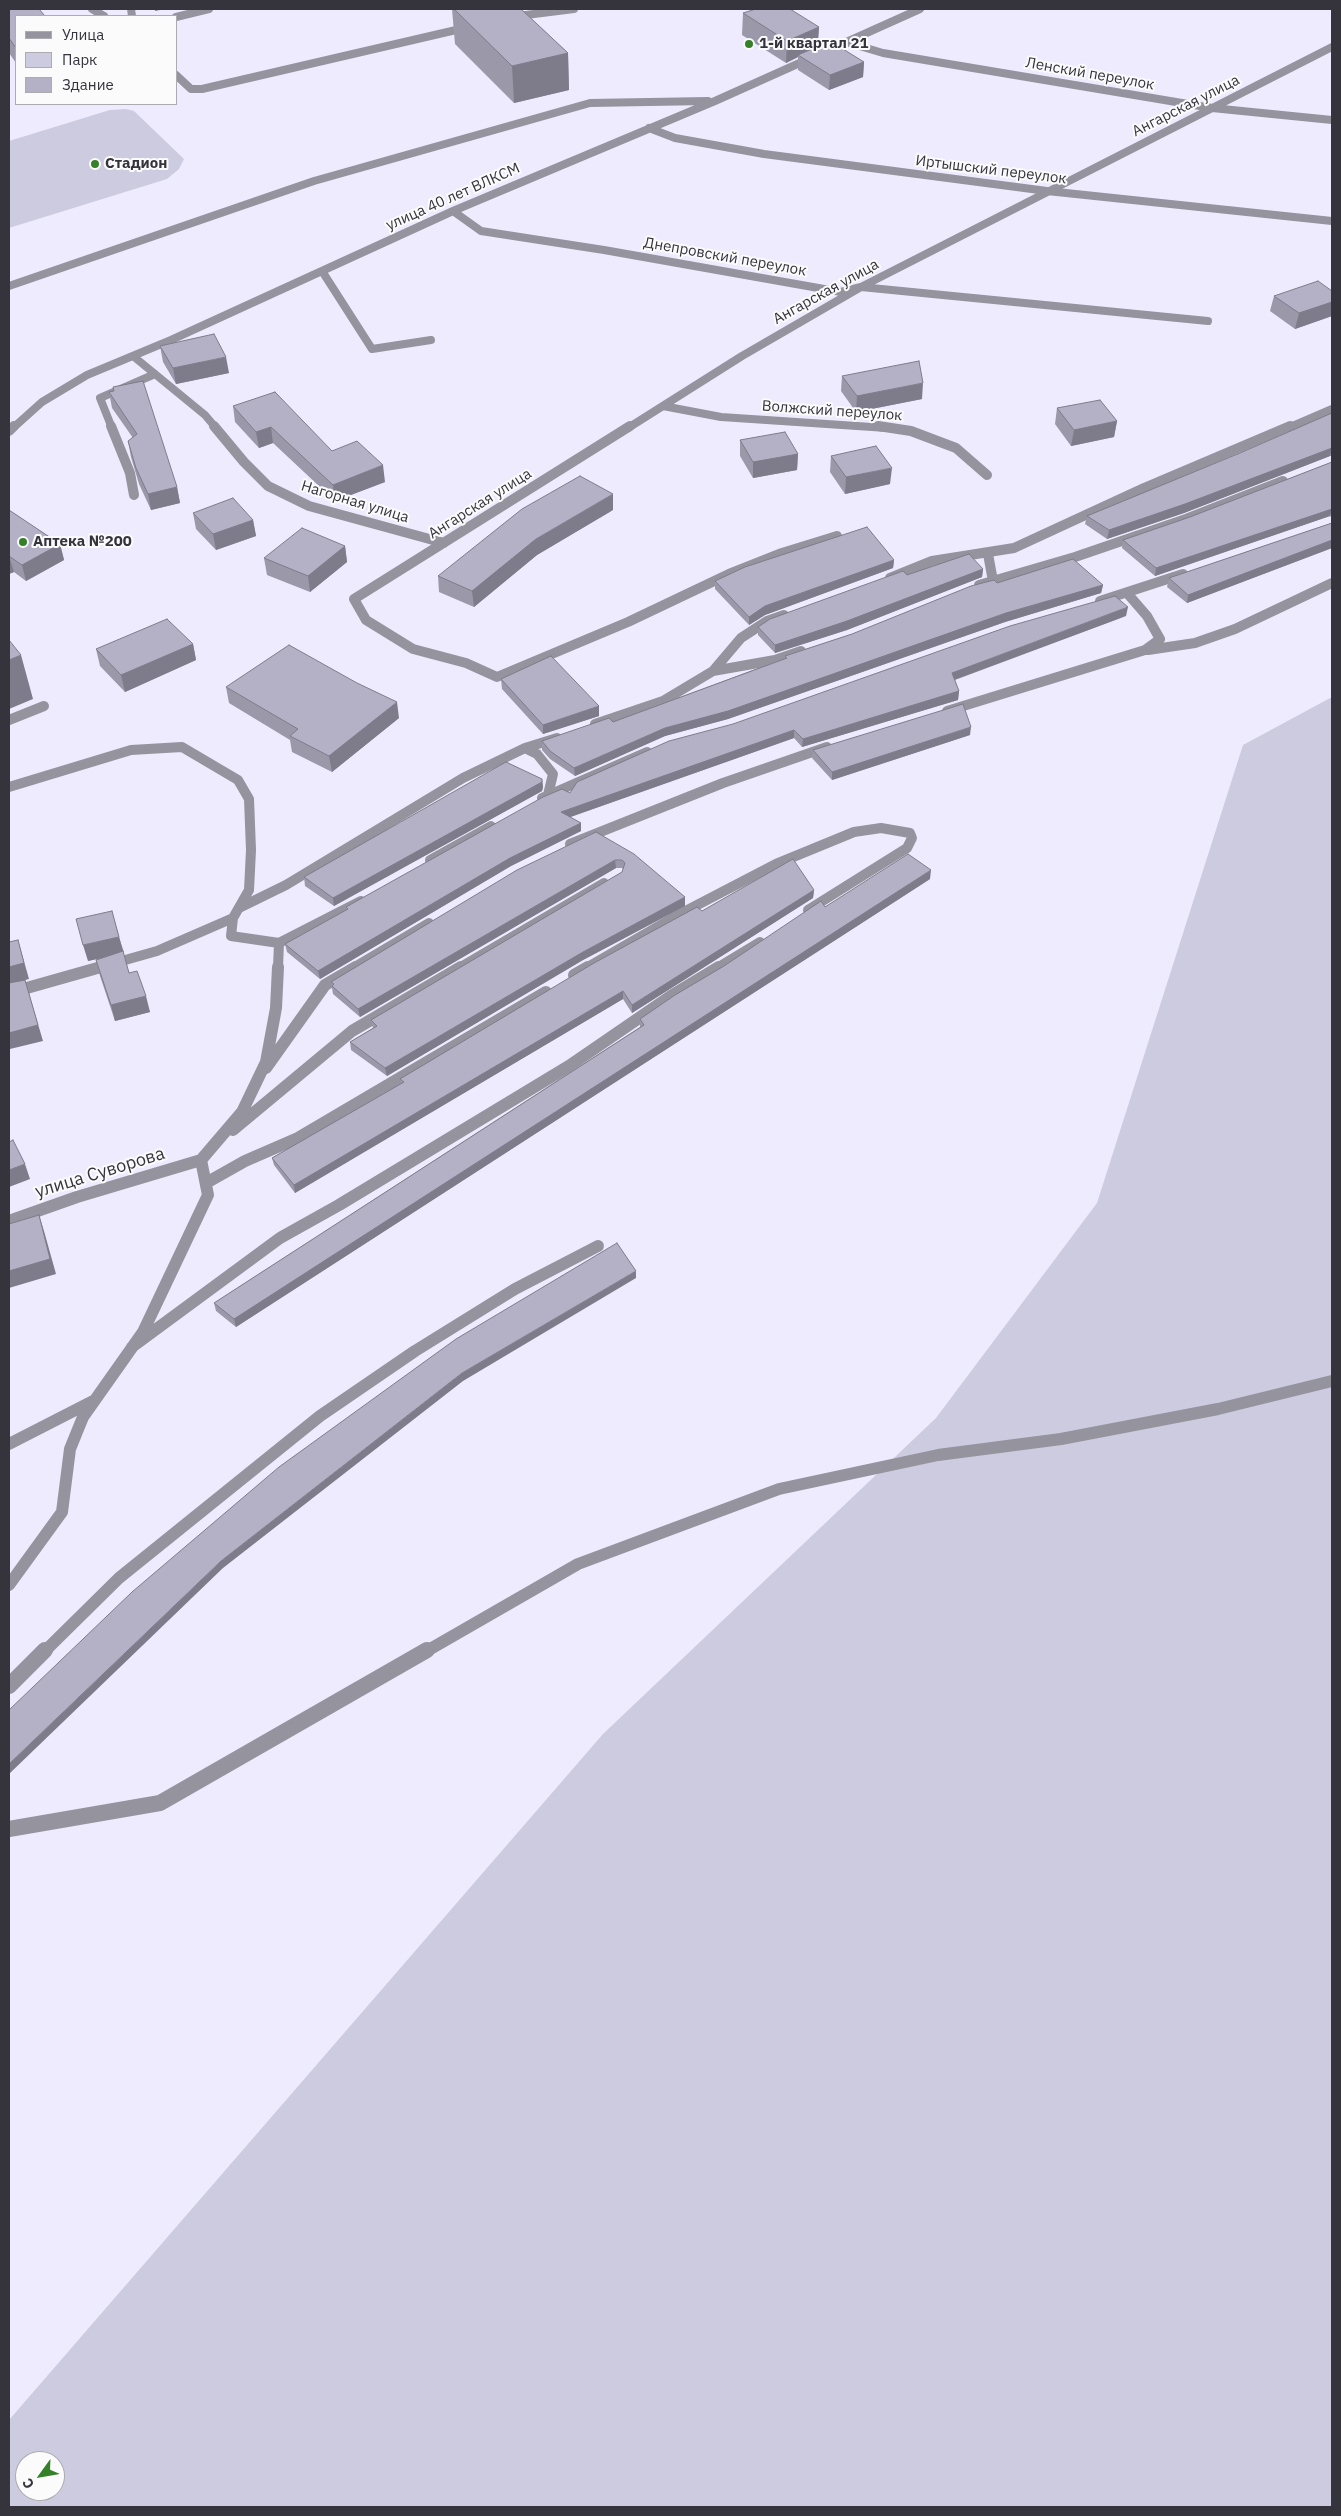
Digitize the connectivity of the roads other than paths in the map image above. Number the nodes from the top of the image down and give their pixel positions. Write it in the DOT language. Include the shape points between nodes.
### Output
graph roads {
  1 [pos="209,9"];
  2 [pos="574,9"];
  3 [pos="920,9"];
  4 [pos="178,17"];
  5 [pos="499,20"];
  6 [pos="480,24"];
  7 [pos="846,42"];
  8 [pos="1332,47"];
  9 [pos="178,77"];
  10 [pos="715,101"];
  11 [pos="1212,108"];
  12 [pos="1332,120"];
  13 [pos="649,128"];
  14 [pos="1047,191"];
  15 [pos="453,211"];
  16 [pos="1332,221"];
  17 [pos="322,271"];
  18 [pos="9,286"];
  19 [pos="861,287"];
  20 [pos="1208,320"];
  21 [pos="431,340"];
  22 [pos="132,356"];
  23 [pos="155,374"];
  24 [pos="663,406"];
  25 [pos="1332,409"];
  26 [pos="9,431"];
  27 [pos="987,475"];
  28 [pos="1296,476"];
  29 [pos="134,495"];
  30 [pos="837,536"];
  31 [pos="444,543"];
  32 [pos="988,554"];
  33 [pos="1189,572"];
  34 [pos="994,581"];
  35 [pos="879,582"];
  36 [pos="1332,583"];
  37 [pos="968,588"];
  38 [pos="1127,592"];
  39 [pos="1090,604"];
  40 [pos="792,612"];
  41 [pos="812,648"];
  42 [pos="1145,650"];
  43 [pos="712,671"];
  44 [pos="44,706"];
  45 [pos="936,714"];
  46 [pos="9,720"];
  47 [pos="584,728"];
  48 [pos="566,735"];
  49 [pos="834,744"];
  50 [pos="658,747"];
  51 [pos="525,748"];
  52 [pos="9,787"];
  53 [pos="548,795"];
  54 [pos="532,803"];
  55 [pos="500,821"];
  56 [pos="556,851"];
  57 [pos="419,867"];
  58 [pos="611,879"];
  59 [pos="368,896"];
  60 [pos="236,913"];
  61 [pos="800,916"];
  62 [pos="436,919"];
  63 [pos="768,937"];
  64 [pos="279,943"];
  65 [pos="9,993"];
  66 [pos="255,1085"];
  67 [pos="212,1148"];
  68 [pos="201,1160"];
  69 [pos="206,1183"];
  70 [pos="9,1221"];
  71 [pos="598,1246"];
  72 [pos="132,1347"];
  73 [pos="1332,1381"];
  74 [pos="93,1401"];
  75 [pos="9,1444"];
  76 [pos="9,1585"];
  77 [pos="9,1686"];
  78 [pos="9,1828"];
  1 -- 4 [label="street"];
  2 -- 5 [label="street" via="528,13"];
  3 -- 7 [label="street, улица 40 лет ВЛКСМ"];
  6 -- 9 [label="street" via="202,89 191,89"];
  7 -- 10 [label="street, улица 40 лет ВЛКСМ"];
  7 -- 11 [label="street, Ленский переулок" via="883,53"];
  8 -- 11 [label="street, Ангарская улица"];
  10 -- 13 [label="street, улица 40 лет ВЛКСМ"];
  10 -- 18 [label="street" via="590,103 314,181"];
  11 -- 12 [label="street, Ленский переулок"];
  11 -- 14 [label="street, Ангарская улица"];
  13 -- 14 [label="street, Иртышский переулок" via="675,138 764,154"];
  13 -- 15 [label="street, улица 40 лет ВЛКСМ"];
  14 -- 16 [label="street, Иртышский переулок"];
  14 -- 19 [label="street, Ангарская улица"];
  15 -- 17 [label="street, улица 40 лет ВЛКСМ"];
  15 -- 19 [label="street, Днепровский переулок" via="481,232 841,292"];
  17 -- 21 [label="street" via="372,349"];
  17 -- 22 [label="street, улица 40 лет ВЛКСМ"];
  19 -- 20 [label="street, Днепровский переулок"];
  19 -- 24 [label="street, Ангарская улица"];
  22 -- 23 [label="street, Нагорная улица"];
  22 -- 26 [label="street, улица 40 лет ВЛКСМ" via="87,375 42,402"];
  23 -- 29 [label="street" via="100,398 130,472"];
  23 -- 31 [label="street, Нагорная улица" via="205,415 268,486 309,506"];
  24 -- 27 [label="street, Волжский переулок" via="721,417 911,431 956,448"];
  24 -- 31 [label="street, Ангарская улица"];
  25 -- 32 [label="street" via="1144,488 1014,548"];
  28 -- 34 [label="street" via="1186,519"];
  30 -- 31 [label="street, Ангарская улица" via="729,574 628,622 497,676 406,645 366,620 354,599"];
  32 -- 34 [label="street"];
  32 -- 35 [label="street" via="932,561"];
  33 -- 38 [label="street"];
  34 -- 37 [label="street"];
  36 -- 42 [label="street" via="1235,629 1195,643"];
  38 -- 39 [label="street"];
  38 -- 42 [label="street" via="1147,616 1160,639"];
  40 -- 43 [label="street" via="767,621 741,638"];
  41 -- 43 [label="street" via="775,660"];
  42 -- 45 [label="street"];
  43 -- 47 [label="street" via="663,701"];
  44 -- 46 [label="street"];
  48 -- 51 [label="street"];
  49 -- 56 [label="street" via="589,834"];
  50 -- 53 [label="street"];
  51 -- 53 [label="street" via="537,754 553,774"];
  51 -- 60 [label="street" via="462,778"];
  52 -- 60 [label="street" via="131,750 182,747 238,780 249,799 249,890"];
  53 -- 54 [label="street"];
  55 -- 57 [label="street"];
  58 -- 67 [label="street" via="352,1031"];
  59 -- 64 [label="street"];
  60 -- 64 [label="street" via="231,936"];
  60 -- 65 [label="street" via="156,951"];
  61 -- 69 [label="street" via="908,848 912,838 910,834 882,828 854,832 776,864 653,928 298,1138 245,1161"];
  62 -- 66 [label="street" via="325,985"];
  63 -- 72 [label="street" via="671,996 569,1066 280,1238"];
  64 -- 66 [label="street" via="276,1008 266,1062"];
  66 -- 67 [label="street" via="242,1112"];
  67 -- 68 [label="street"];
  68 -- 69 [label="street"];
  68 -- 70 [label="street, улица Суворова"];
  69 -- 72 [label="street" via="208,1194 143,1332"];
  71 -- 77 [label="street" via="516,1289 415,1351 320,1416 119,1578"];
  72 -- 74 [label="street"];
  73 -- 78 [label="street" via="1218,1409 1062,1439 938,1455 779,1489 578,1564 160,1803"];
  74 -- 75 [label="street"];
  74 -- 76 [label="street" via="70,1449 62,1512"];
}
